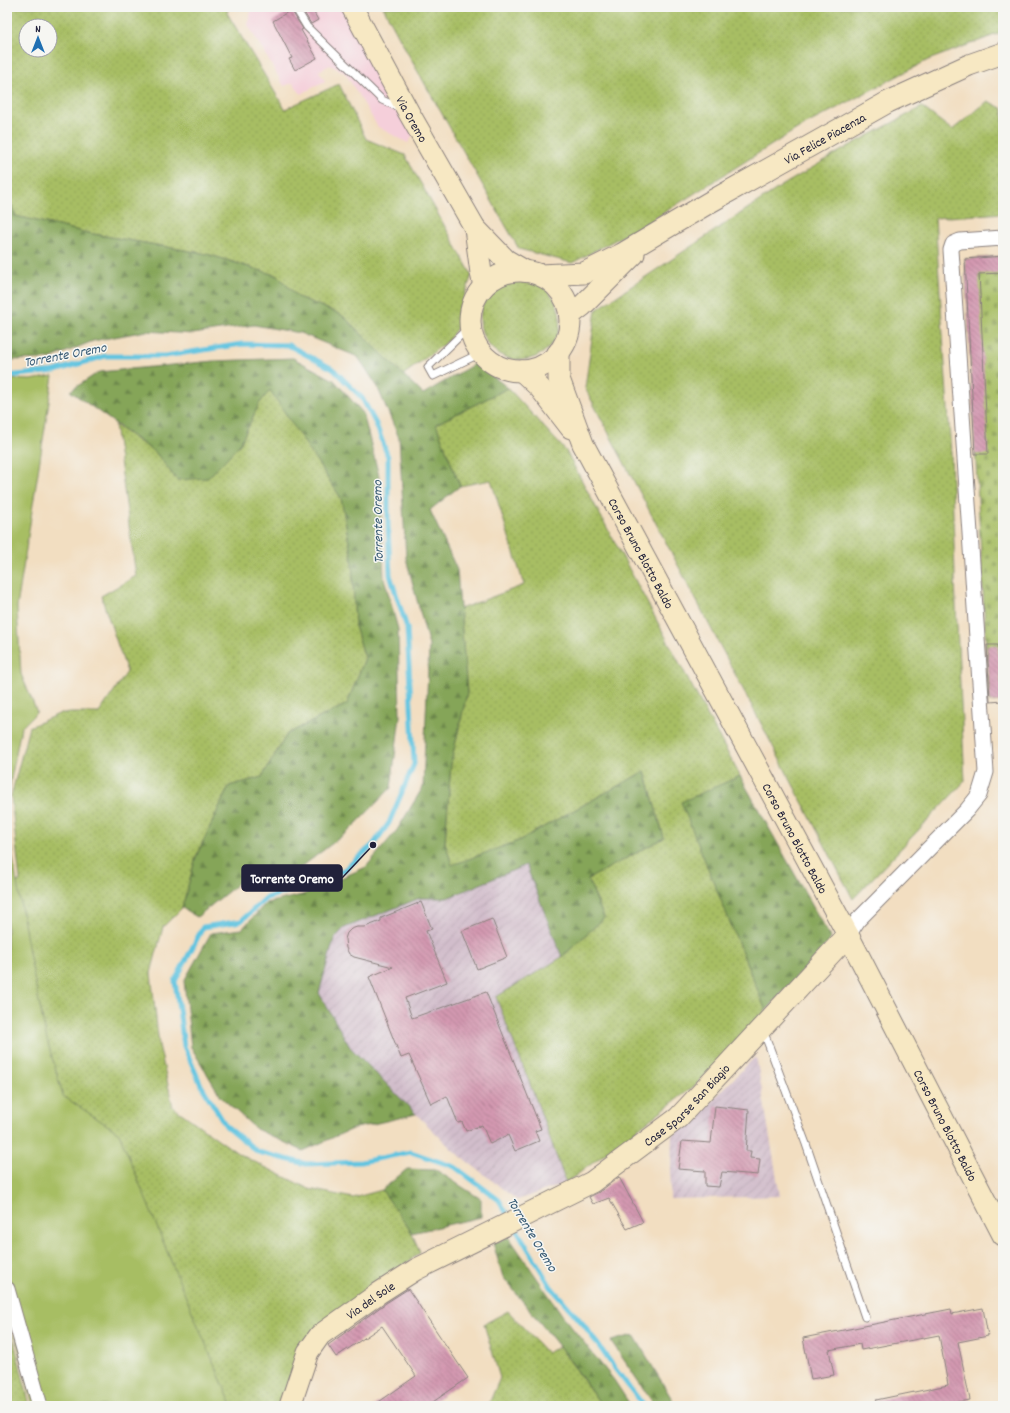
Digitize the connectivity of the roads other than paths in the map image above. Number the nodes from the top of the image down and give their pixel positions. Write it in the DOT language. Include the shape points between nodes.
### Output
graph roads {
  1 [pos="295,7"];
  2 [pos="352,7"];
  3 [pos="1003,53"];
  4 [pos="410,113"];
  5 [pos="475,228"];
  6 [pos="653,236"];
  7 [pos="1003,238"];
  8 [pos="532,273"];
  9 [pos="484,286"];
  10 [pos="570,315"];
  11 [pos="470,326"];
  12 [pos="559,352"];
  13 [pos="481,353"];
  14 [pos="522,371"];
  15 [pos="583,444"];
  16 [pos="848,935"];
  17 [pos="763,1028"];
  18 [pos="492,1232"];
  19 [pos="1003,1235"];
  20 [pos="7,1289"];
  21 [pos="865,1317"];
  22 [pos="40,1406"];
  23 [pos="290,1406"];
  1 -- 4 [label="lane" via="307,27 382,100"];
  2 -- 4 [label="main road, Via Oremo"];
  3 -- 6 [label="main road, Via Felice Piacenza" via="969,65 888,102"];
  4 -- 5 [label="main road, Via Oremo"];
  5 -- 8 [label="main road, Via Oremo" via="506,260"];
  5 -- 9 [label="main road, Via Oremo"];
  6 -- 8 [label="main road, Via Felice Piacenza" via="584,273"];
  6 -- 10 [label="main road, Via Felice Piacenza"];
  7 -- 16 [label="street" via="960,241 953,244 952,250 986,772 980,795 858,920"];
  8 -- 9 [label="main road" via="510,272 496,277"];
  8 -- 10 [label="main road" via="551,282 560,291"];
  9 -- 11 [label="main road" via="475,298 470,312"];
  10 -- 12 [label="main road" via="570,328"];
  11 -- 13 [label="main road" via="473,340"];
  11 -- 13 [label="lane" via="428,367 433,376"];
  12 -- 14 [label="main road" via="549,362"];
  12 -- 15 [label="main road, Corso Bruno Blotto Baldo" via="559,379"];
  13 -- 14 [label="main road" via="507,370"];
  14 -- 15 [label="main road, Corso Bruno Blotto Baldo" via="540,388"];
  15 -- 16 [label="main road, Corso Bruno Blotto Baldo"];
  16 -- 17 [label="main road, Case Sparse San Biagio"];
  16 -- 19 [label="main road, Corso Bruno Blotto Baldo"];
  17 -- 18 [label="main road, Case Sparse San Biagio" via="678,1118 592,1182"];
  17 -- 21 [label="lane"];
  18 -- 23 [label="main road, Via del Sole" via="415,1270 320,1334 308,1352"];
  20 -- 22 [label="street"];
}
